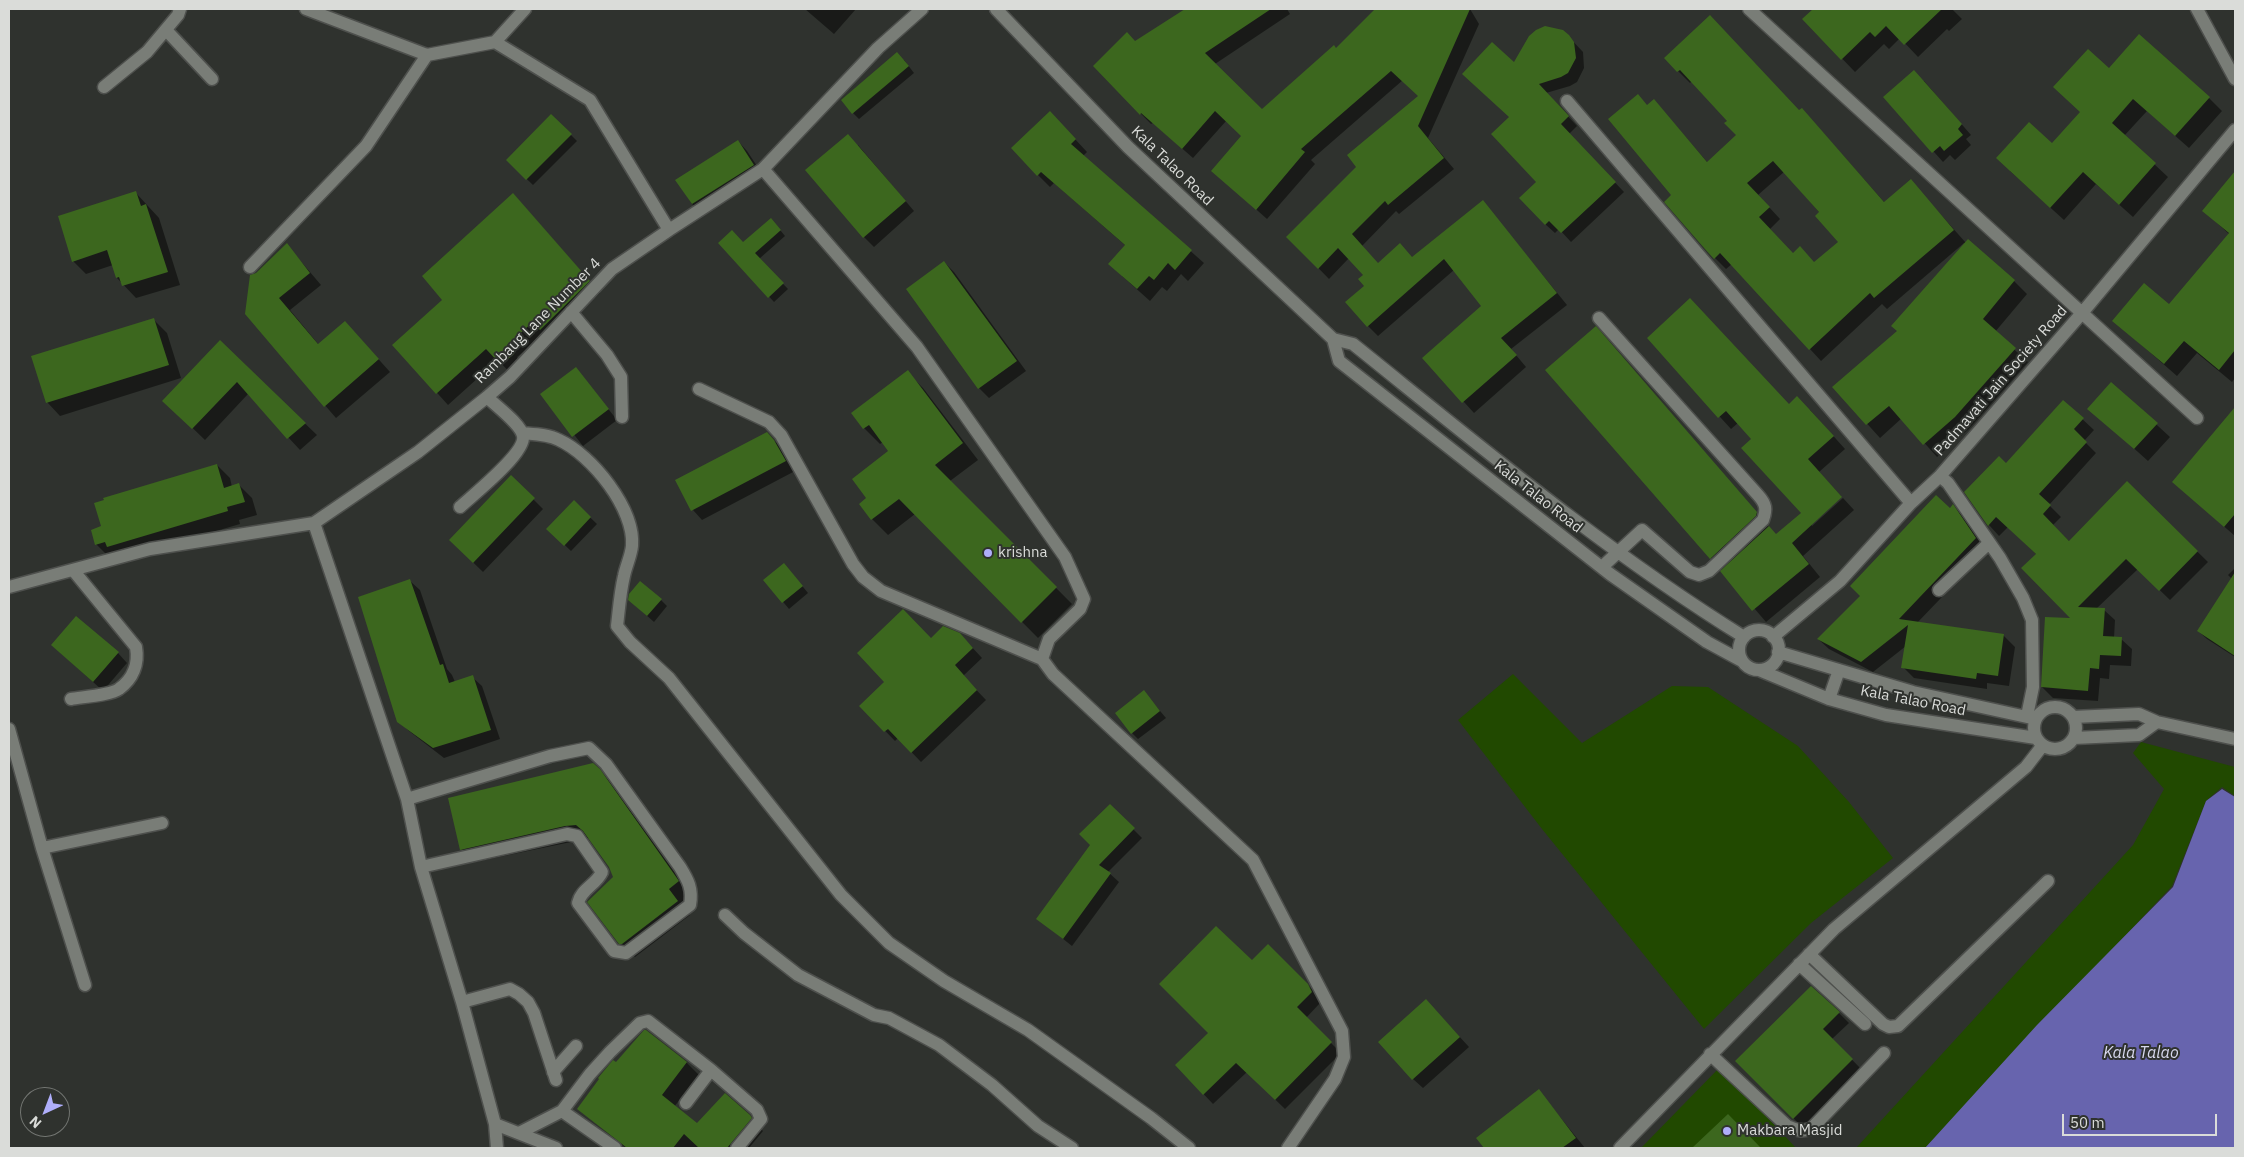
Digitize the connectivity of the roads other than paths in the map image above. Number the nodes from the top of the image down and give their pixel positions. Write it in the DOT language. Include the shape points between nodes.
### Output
graph roads {
  1 [pos="180,9"];
  2 [pos="306,9"];
  3 [pos="524,9"];
  4 [pos="922,9"];
  5 [pos="996,9"];
  6 [pos="2197,9"];
  7 [pos="1753,10"];
  8 [pos="166,30"];
  9 [pos="495,42"];
  10 [pos="427,55"];
  11 [pos="212,79"];
  12 [pos="2235,79"];
  13 [pos="104,87"];
  14 [pos="1567,101"];
  15 [pos="2235,130"];
  16 [pos="763,170"];
  17 [pos="668,230"];
  18 [pos="250,267"];
  19 [pos="571,312"];
  20 [pos="2082,313"];
  21 [pos="1598,318"];
  22 [pos="1333,339"];
  23 [pos="699,389"];
  24 [pos="487,397"];
  25 [pos="622,417"];
  26 [pos="2197,418"];
  27 [pos="522,433"];
  28 [pos="1940,476"];
  29 [pos="1911,503"];
  30 [pos="460,507"];
  31 [pos="314,523"];
  32 [pos="1989,544"];
  33 [pos="1616,553"];
  34 [pos="1602,568"];
  35 [pos="73,570"];
  36 [pos="9,587"];
  37 [pos="1939,590"];
  38 [pos="1744,637"];
  39 [pos="1773,637"];
  40 [pos="1778,652"];
  41 [pos="1042,659"];
  42 [pos="1742,661"];
  43 [pos="1759,670"];
  44 [pos="1839,670"];
  45 [pos="71,699"];
  46 [pos="1829,699"];
  47 [pos="2073,717"];
  48 [pos="2032,718"];
  49 [pos="2157,722"];
  50 [pos="9,729"];
  51 [pos="2074,738"];
  52 [pos="2235,739"];
  53 [pos="2039,741"];
  54 [pos="407,798"];
  55 [pos="162,823"];
  56 [pos="42,848"];
  57 [pos="420,867"];
  58 [pos="2048,881"];
  59 [pos="725,915"];
  60 [pos="1804,959"];
  61 [pos="85,985"];
  62 [pos="462,1002"];
  63 [pos="1866,1024"];
  64 [pos="576,1046"];
  65 [pos="1884,1053"];
  66 [pos="1710,1054"];
  67 [pos="711,1070"];
  68 [pos="686,1103"];
  69 [pos="562,1111"];
  70 [pos="494,1124"];
  71 [pos="519,1133"];
  72 [pos="497,1148"];
  73 [pos="556,1148"];
  74 [pos="615,1148"];
  75 [pos="737,1148"];
  76 [pos="1072,1148"];
  77 [pos="1189,1148"];
  78 [pos="1288,1148"];
  79 [pos="1620,1148"];
  1 -- 8 [label="street"];
  2 -- 10 [label="street"];
  3 -- 9 [label="street"];
  4 -- 16 [label="street, Rambaug Lane Number 4" via="878,48"];
  5 -- 22 [label="street, Kala Talao Road" via="1128,147"];
  6 -- 12 [label="street"];
  7 -- 20 [label="street"];
  8 -- 11 [label="street"];
  8 -- 13 [label="street" via="147,52"];
  9 -- 10 [label="street"];
  9 -- 17 [label="street" via="590,100"];
  10 -- 18 [label="street" via="366,146"];
  14 -- 29 [label="street"];
  15 -- 20 [label="street, Padmavati Jain Society Road"];
  16 -- 17 [label="street, Rambaug Lane Number 4"];
  16 -- 41 [label="street" via="916,347 1065,557 1084,599 1080,609 1049,639"];
  17 -- 19 [label="street, Rambaug Lane Number 4" via="612,269"];
  19 -- 24 [label="street, Rambaug Lane Number 4"];
  19 -- 25 [label="street" via="621,376"];
  20 -- 26 [label="street"];
  20 -- 28 [label="street, Padmavati Jain Society Road"];
  21 -- 33 [label="street" via="1765,503 1766,511 1763,520 1709,571 1699,575 1690,572 1642,530"];
  22 -- 33 [label="street, Kala Talao Road" via="1353,344"];
  22 -- 34 [label="street, Kala Talao Road" via="1339,361"];
  23 -- 41 [label="street" via="769,422 781,435 863,577 881,591"];
  24 -- 27 [label="street" via="520,427"];
  24 -- 31 [label="street, Rambaug Lane Number 4" via="418,452"];
  27 -- 30 [label="street" via="523,444 510,460"];
  27 -- 77 [label="street" via="558,439 608,481 630,527 632,547 619,602 617,626 669,678 841,895 890,942 944,980 1028,1030"];
  28 -- 29 [label="street, Padmavati Jain Society Road"];
  28 -- 32 [label="street"];
  29 -- 39 [label="street, Padmavati Jain Society Road" via="1840,581"];
  31 -- 35 [label="street, Rambaug Lane Number 4" via="150,549"];
  31 -- 54 [label="street"];
  32 -- 37 [label="street"];
  32 -- 48 [label="street" via="2023,598 2032,620"];
  33 -- 34 [label="street"];
  33 -- 38 [label="street, Kala Talao Road"];
  34 -- 42 [label="street, Kala Talao Road" via="1707,642"];
  35 -- 36 [label="street, Rambaug Lane Number 4"];
  35 -- 45 [label="street" via="136,648 138,658 134,672 118,690"];
  38 -- 39 [label="street" via="1762,630"];
  38 -- 42 [label="street" via="1739,649"];
  39 -- 40 [label="street"];
  40 -- 43 [label="street" via="1771,666"];
  40 -- 44 [label="street, Kala Talao Road"];
  41 -- 78 [label="street" via="1053,674 1253,860 1342,1031 1344,1057 1335,1079"];
  42 -- 43 [label="street" via="1752,670"];
  43 -- 46 [label="street, Kala Talao Road"];
  44 -- 46 [label="street"];
  44 -- 48 [label="street, Kala Talao Road" via="1913,692"];
  46 -- 53 [label="street, Kala Talao Road" via="1886,715"];
  47 -- 48 [label="street" via="2066,710 2052,707"];
  47 -- 49 [label="street" via="2138,714"];
  47 -- 51 [label="street"];
  48 -- 53 [label="street"];
  49 -- 51 [label="street" via="2139,735"];
  49 -- 52 [label="street"];
  50 -- 56 [label="street"];
  51 -- 53 [label="street" via="2060,749 2052,749"];
  53 -- 60 [label="street" via="2026,767 1834,929"];
  54 -- 57 [label="street"];
  54 -- 57 [label="street" via="550,756 589,748 606,764 674,859 693,893 690,905 626,953 614,951 578,904 580,895 598,880 602,872 576,836 567,834"];
  55 -- 56 [label="street"];
  56 -- 61 [label="street"];
  57 -- 62 [label="street"];
  58 -- 60 [label="street" via="1898,1026 1883,1024"];
  59 -- 76 [label="street" via="798,975 874,1015 890,1018 939,1044 1038,1126"];
  60 -- 63 [label="street"];
  60 -- 66 [label="street"];
  62 -- 64 [label="street" via="510,989 519,994 534,1013 555,1076"];
  62 -- 70 [label="street"];
  65 -- 66 [label="street" via="1806,1131 1787,1126"];
  66 -- 79 [label="street"];
  67 -- 68 [label="street"];
  67 -- 69 [label="street" via="648,1021 640,1023 590,1074"];
  67 -- 75 [label="street" via="757,1110 761,1119"];
  69 -- 71 [label="street"];
  69 -- 74 [label="street"];
  70 -- 71 [label="street"];
  70 -- 72 [label="street"];
  71 -- 73 [label="street"];
}
